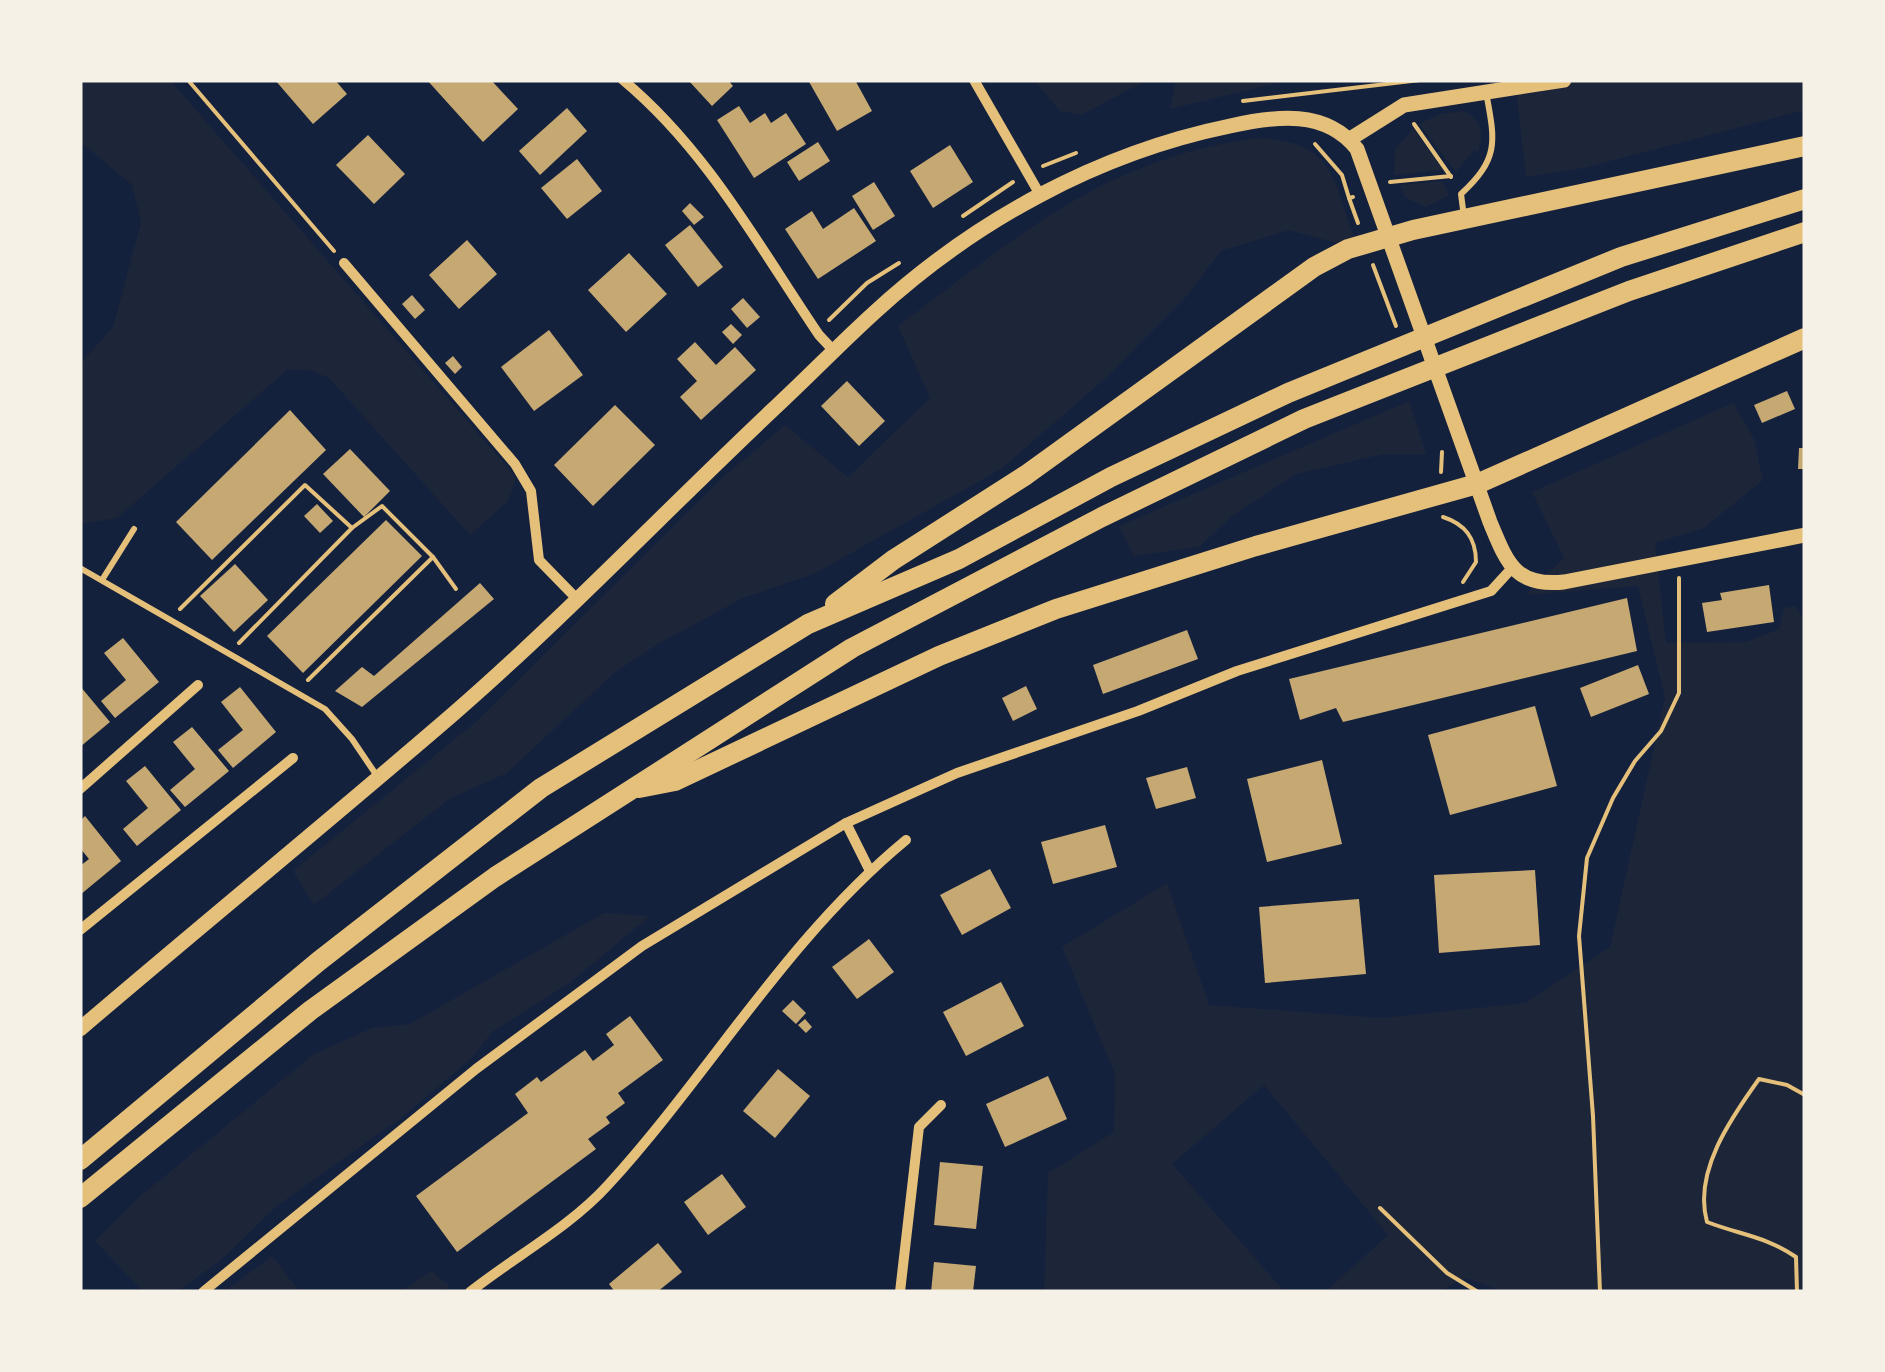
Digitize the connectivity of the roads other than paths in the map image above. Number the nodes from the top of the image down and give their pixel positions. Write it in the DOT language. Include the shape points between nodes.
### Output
graph roads {
  1 [pos="622,80"];
  2 [pos="974,80"];
  3 [pos="1564,80"];
  4 [pos="1486,90"];
  5 [pos="1350,139"];
  6 [pos="1805,146"];
  7 [pos="1040,193"];
  8 [pos="1805,199"];
  9 [pos="1464,219"];
  10 [pos="1805,232"];
  11 [pos="1389,236"];
  12 [pos="344,263"];
  13 [pos="1805,338"];
  14 [pos="834,351"];
  15 [pos="1477,484"];
  16 [pos="134,529"];
  17 [pos="1805,535"];
  18 [pos="1513,567"];
  19 [pos="80,568"];
  20 [pos="102,580"];
  21 [pos="576,598"];
  22 [pos="808,624"];
  23 [pos="198,685"];
  24 [pos="293,758"];
  25 [pos="376,776"];
  26 [pos="80,789"];
  27 [pos="627,791"];
  28 [pos="846,823"];
  29 [pos="906,840"];
  30 [pos="870,870"];
  31 [pos="80,930"];
  32 [pos="80,1029"];
  33 [pos="941,1104"];
  34 [pos="80,1160"];
  35 [pos="80,1198"];
  36 [pos="203,1292"];
  37 [pos="470,1292"];
  38 [pos="900,1292"];
  1 -- 14 [label="street" via="666,116 709,170"];
  2 -- 7 [label="street"];
  3 -- 4 [label="street"];
  4 -- 5 [label="street" via="1404,105"];
  4 -- 9 [label="lane" via="1493,151 1483,174 1461,194"];
  5 -- 7 [label="street" via="1305,118 1248,122 1133,154"];
  5 -- 11 [label="street"];
  6 -- 9 [label="main road"];
  7 -- 14 [label="street" via="878,309"];
  8 -- 22 [label="main road" via="1621,257 1288,394 1111,477 959,559"];
  9 -- 11 [label="main road"];
  10 -- 27 [label="main road" via="1564,316 1252,444 852,648"];
  11 -- 15 [label="street"];
  11 -- 22 [label="main road" via="1314,267"];
  12 -- 21 [label="street" via="515,464 531,490 539,560"];
  13 -- 15 [label="main road"];
  14 -- 21 [label="street"];
  15 -- 18 [label="street"];
  15 -- 27 [label="main road" via="1056,609 939,656 676,780"];
  16 -- 20 [label="lane"];
  17 -- 18 [label="street" via="1541,584"];
  18 -- 28 [label="street" via="1491,591 1237,671 957,773"];
  19 -- 20 [label="lane"];
  20 -- 25 [label="lane" via="324,709"];
  21 -- 25 [label="street"];
  22 -- 34 [label="main road" via="542,788 318,961"];
  23 -- 26 [label="street"];
  24 -- 31 [label="street"];
  25 -- 32 [label="street"];
  27 -- 35 [label="main road" via="311,1010"];
  28 -- 30 [label="street"];
  28 -- 36 [label="street" via="642,946 476,1069"];
  29 -- 30 [label="street"];
  30 -- 37 [label="street" via="740,1015 605,1188"];
  33 -- 38 [label="street" via="919,1127"];
}
